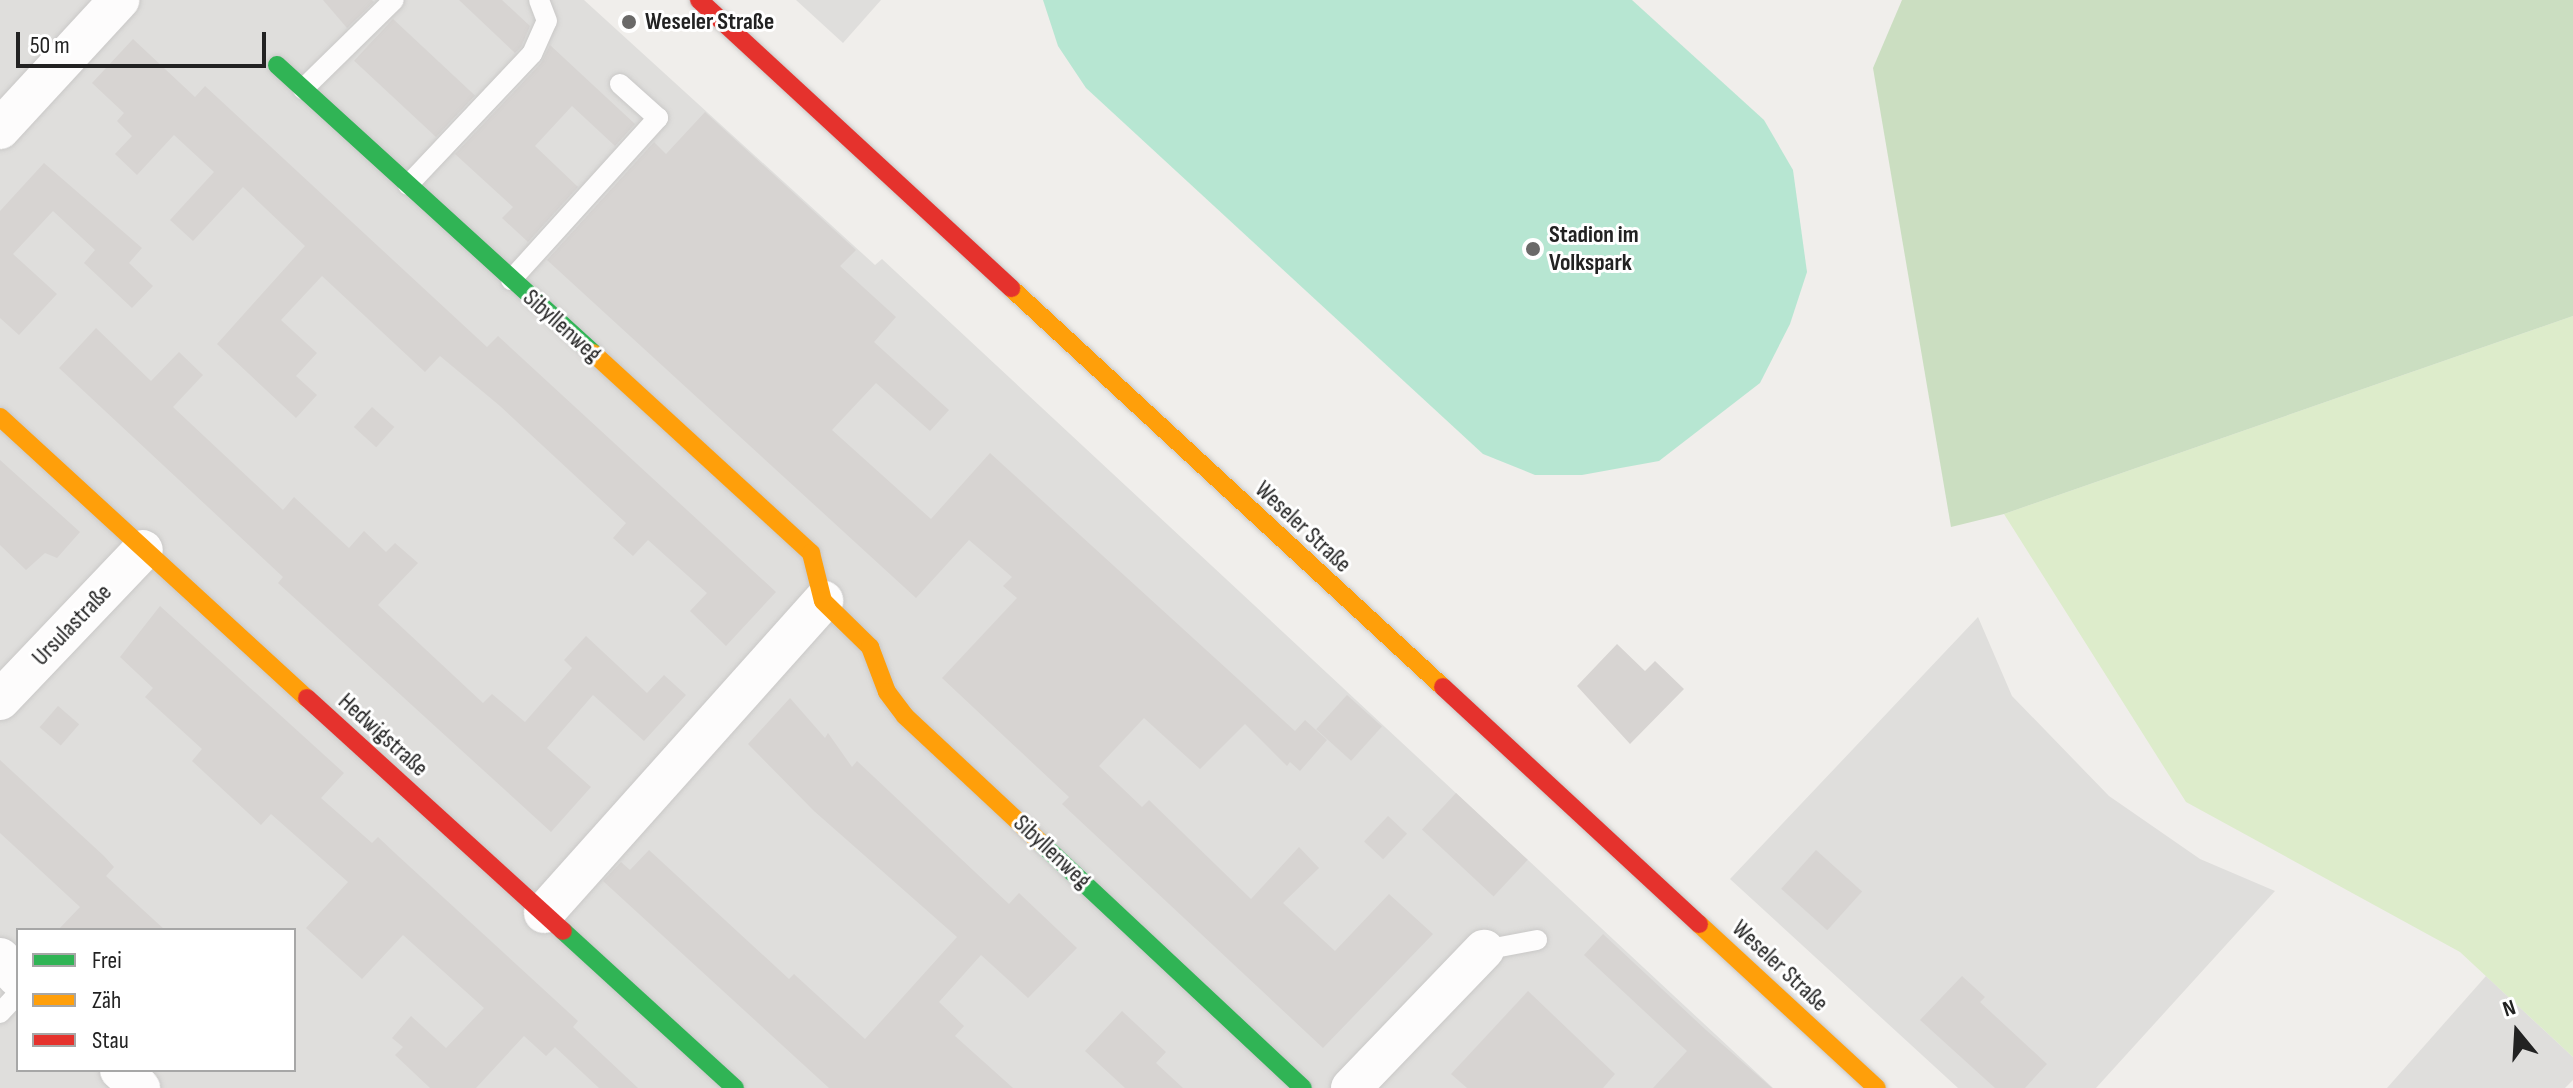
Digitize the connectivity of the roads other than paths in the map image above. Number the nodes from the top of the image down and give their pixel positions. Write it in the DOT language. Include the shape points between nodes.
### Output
graph roads {
  1 [pos="119,0"];
  2 [pos="394,0"];
  3 [pos="539,0"];
  4 [pos="699,0"];
  5 [pos="277,65"];
  6 [pos="620,84"];
  7 [pos="303,89"];
  8 [pos="0,129"];
  9 [pos="408,185"];
  10 [pos="511,280"];
  11 [pos="0,417"];
  12 [pos="143,550"];
  13 [pos="823,601"];
  14 [pos="0,700"];
  15 [pos="544,913"];
  16 [pos="1537,940"];
  17 [pos="1484,950"];
  18 [pos="0,958"];
  19 [pos="16,975"];
  20 [pos="16,996"];
  21 [pos="0,1013"];
  22 [pos="122,1072"];
  23 [pos="140,1088"];
  24 [pos="735,1088"];
  25 [pos="1303,1088"];
  26 [pos="1351,1088"];
  27 [pos="1877,1088"];
  1 -- 8 [label="street"];
  2 -- 7 [label="lane"];
  3 -- 9 [label="lane" via="547,21 532,54"];
  4 -- 27 [label="street, Weseler Straße"];
  5 -- 7 [label="street, Sibyllenweg"];
  6 -- 10 [label="lane" via="658,118"];
  7 -- 9 [label="street, Sibyllenweg"];
  9 -- 10 [label="street, Sibyllenweg"];
  10 -- 13 [label="street, Sibyllenweg" via="811,553"];
  11 -- 12 [label="street, Hedwigstraße"];
  12 -- 14 [label="street, Ursulastraße"];
  12 -- 15 [label="street, Hedwigstraße"];
  13 -- 15 [label="street"];
  13 -- 25 [label="street, Sibyllenweg" via="870,647 887,692 905,716"];
  15 -- 24 [label="street, Hedwigstraße"];
  16 -- 17 [label="lane"];
  17 -- 26 [label="street"];
  18 -- 19 [label="street"];
  20 -- 21 [label="lane"];
  22 -- 23 [label="street"];
}
